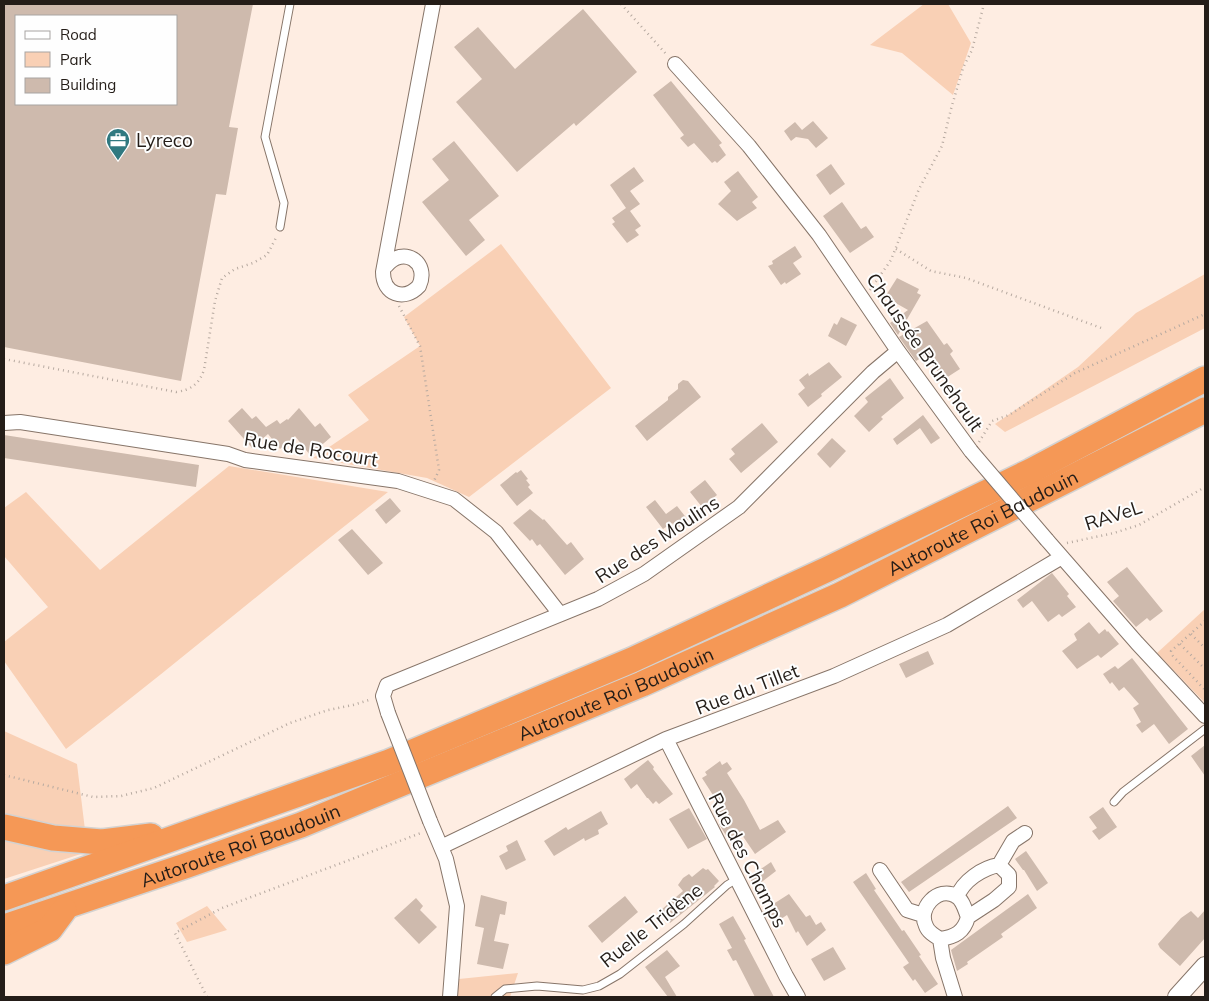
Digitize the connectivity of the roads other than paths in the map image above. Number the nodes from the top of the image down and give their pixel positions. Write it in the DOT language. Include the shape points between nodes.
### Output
graph roads {
  1 [pos="290,4"];
  2 [pos="433,4"];
  3 [pos="675,64"];
  4 [pos="280,228"];
  5 [pos="386,266"];
  6 [pos="898,351"];
  7 [pos="1205,379"];
  8 [pos="1205,410"];
  9 [pos="4,423"];
  10 [pos="1053,548"];
  11 [pos="560,614"];
  12 [pos="1205,716"];
  13 [pos="1205,730"];
  14 [pos="666,739"];
  15 [pos="1114,802"];
  16 [pos="4,827"];
  17 [pos="1025,833"];
  18 [pos="179,837"];
  19 [pos="441,847"];
  20 [pos="998,865"];
  21 [pos="880,870"];
  22 [pos="737,880"];
  23 [pos="957,897"];
  24 [pos="4,898"];
  25 [pos="68,906"];
  26 [pos="923,915"];
  27 [pos="968,917"];
  28 [pos="4,927"];
  29 [pos="940,939"];
  30 [pos="4,952"];
  31 [pos="1205,966"];
  32 [pos="450,997"];
  33 [pos="496,997"];
  34 [pos="798,997"];
  35 [pos="955,997"];
  36 [pos="1177,997"];
  1 -- 4 [label="lane" via="265,137 284,203"];
  2 -- 5 [label="street"];
  3 -- 6 [label="street, Chaussée Brunehault" via="749,146 819,235"];
  5 -- 5 [label="street" via="384,283 394,293 408,294 419,286 422,274 416,262 409,257 396,257"];
  6 -- 10 [label="street, Chaussée Brunehault, bridge" via="971,450"];
  6 -- 11 [label="street, Rue des Moulins" via="873,372 739,507 644,574 598,599"];
  7 -- 18 [label="highway, Autoroute Roi Baudouin" via="1031,471 632,660 389,762"];
  8 -- 25 [label="highway, Autoroute Roi Baudouin" via="840,595 642,684 301,825"];
  9 -- 11 [label="street, Rue de Rocourt" via="20,422 228,454 246,460 398,481 454,499 496,532"];
  10 -- 12 [label="street, Chaussée Brunehault"];
  10 -- 14 [label="street, Rue du Tillet" via="947,625 834,676"];
  11 -- 19 [label="street, Rue des Moulins, bridge" via="387,685 383,696 388,713"];
  13 -- 15 [label="lane"];
  14 -- 19 [label="street, Rue du Tillet"];
  14 -- 22 [label="street, Rue des Champs"];
  16 -- 18 [label="highway" via="53,838 102,842 145,836"];
  17 -- 20 [label="street" via="1013,841"];
  18 -- 24 [label="highway, Autoroute Roi Baudouin"];
  19 -- 32 [label="street" via="457,906"];
  20 -- 23 [label="street" via="987,867 961,888"];
  20 -- 27 [label="street" via="1008,875 1009,886"];
  21 -- 26 [label="street" via="907,910"];
  22 -- 33 [label="lane, Ruelle Tridène" via="620,974 599,986 583,990 537,986 505,989"];
  22 -- 34 [label="street, Rue des Champs"];
  23 -- 26 [label="street" via="948,894 934,897 925,906"];
  23 -- 27 [label="street"];
  25 -- 28 [label="highway, Autoroute Roi Baudouin"];
  25 -- 30 [label="highway" via="50,929"];
  26 -- 29 [label="street" via="926,926"];
  27 -- 29 [label="street" via="962,931 952,938"];
  29 -- 35 [label="street"];
  31 -- 36 [label="street"];
}
